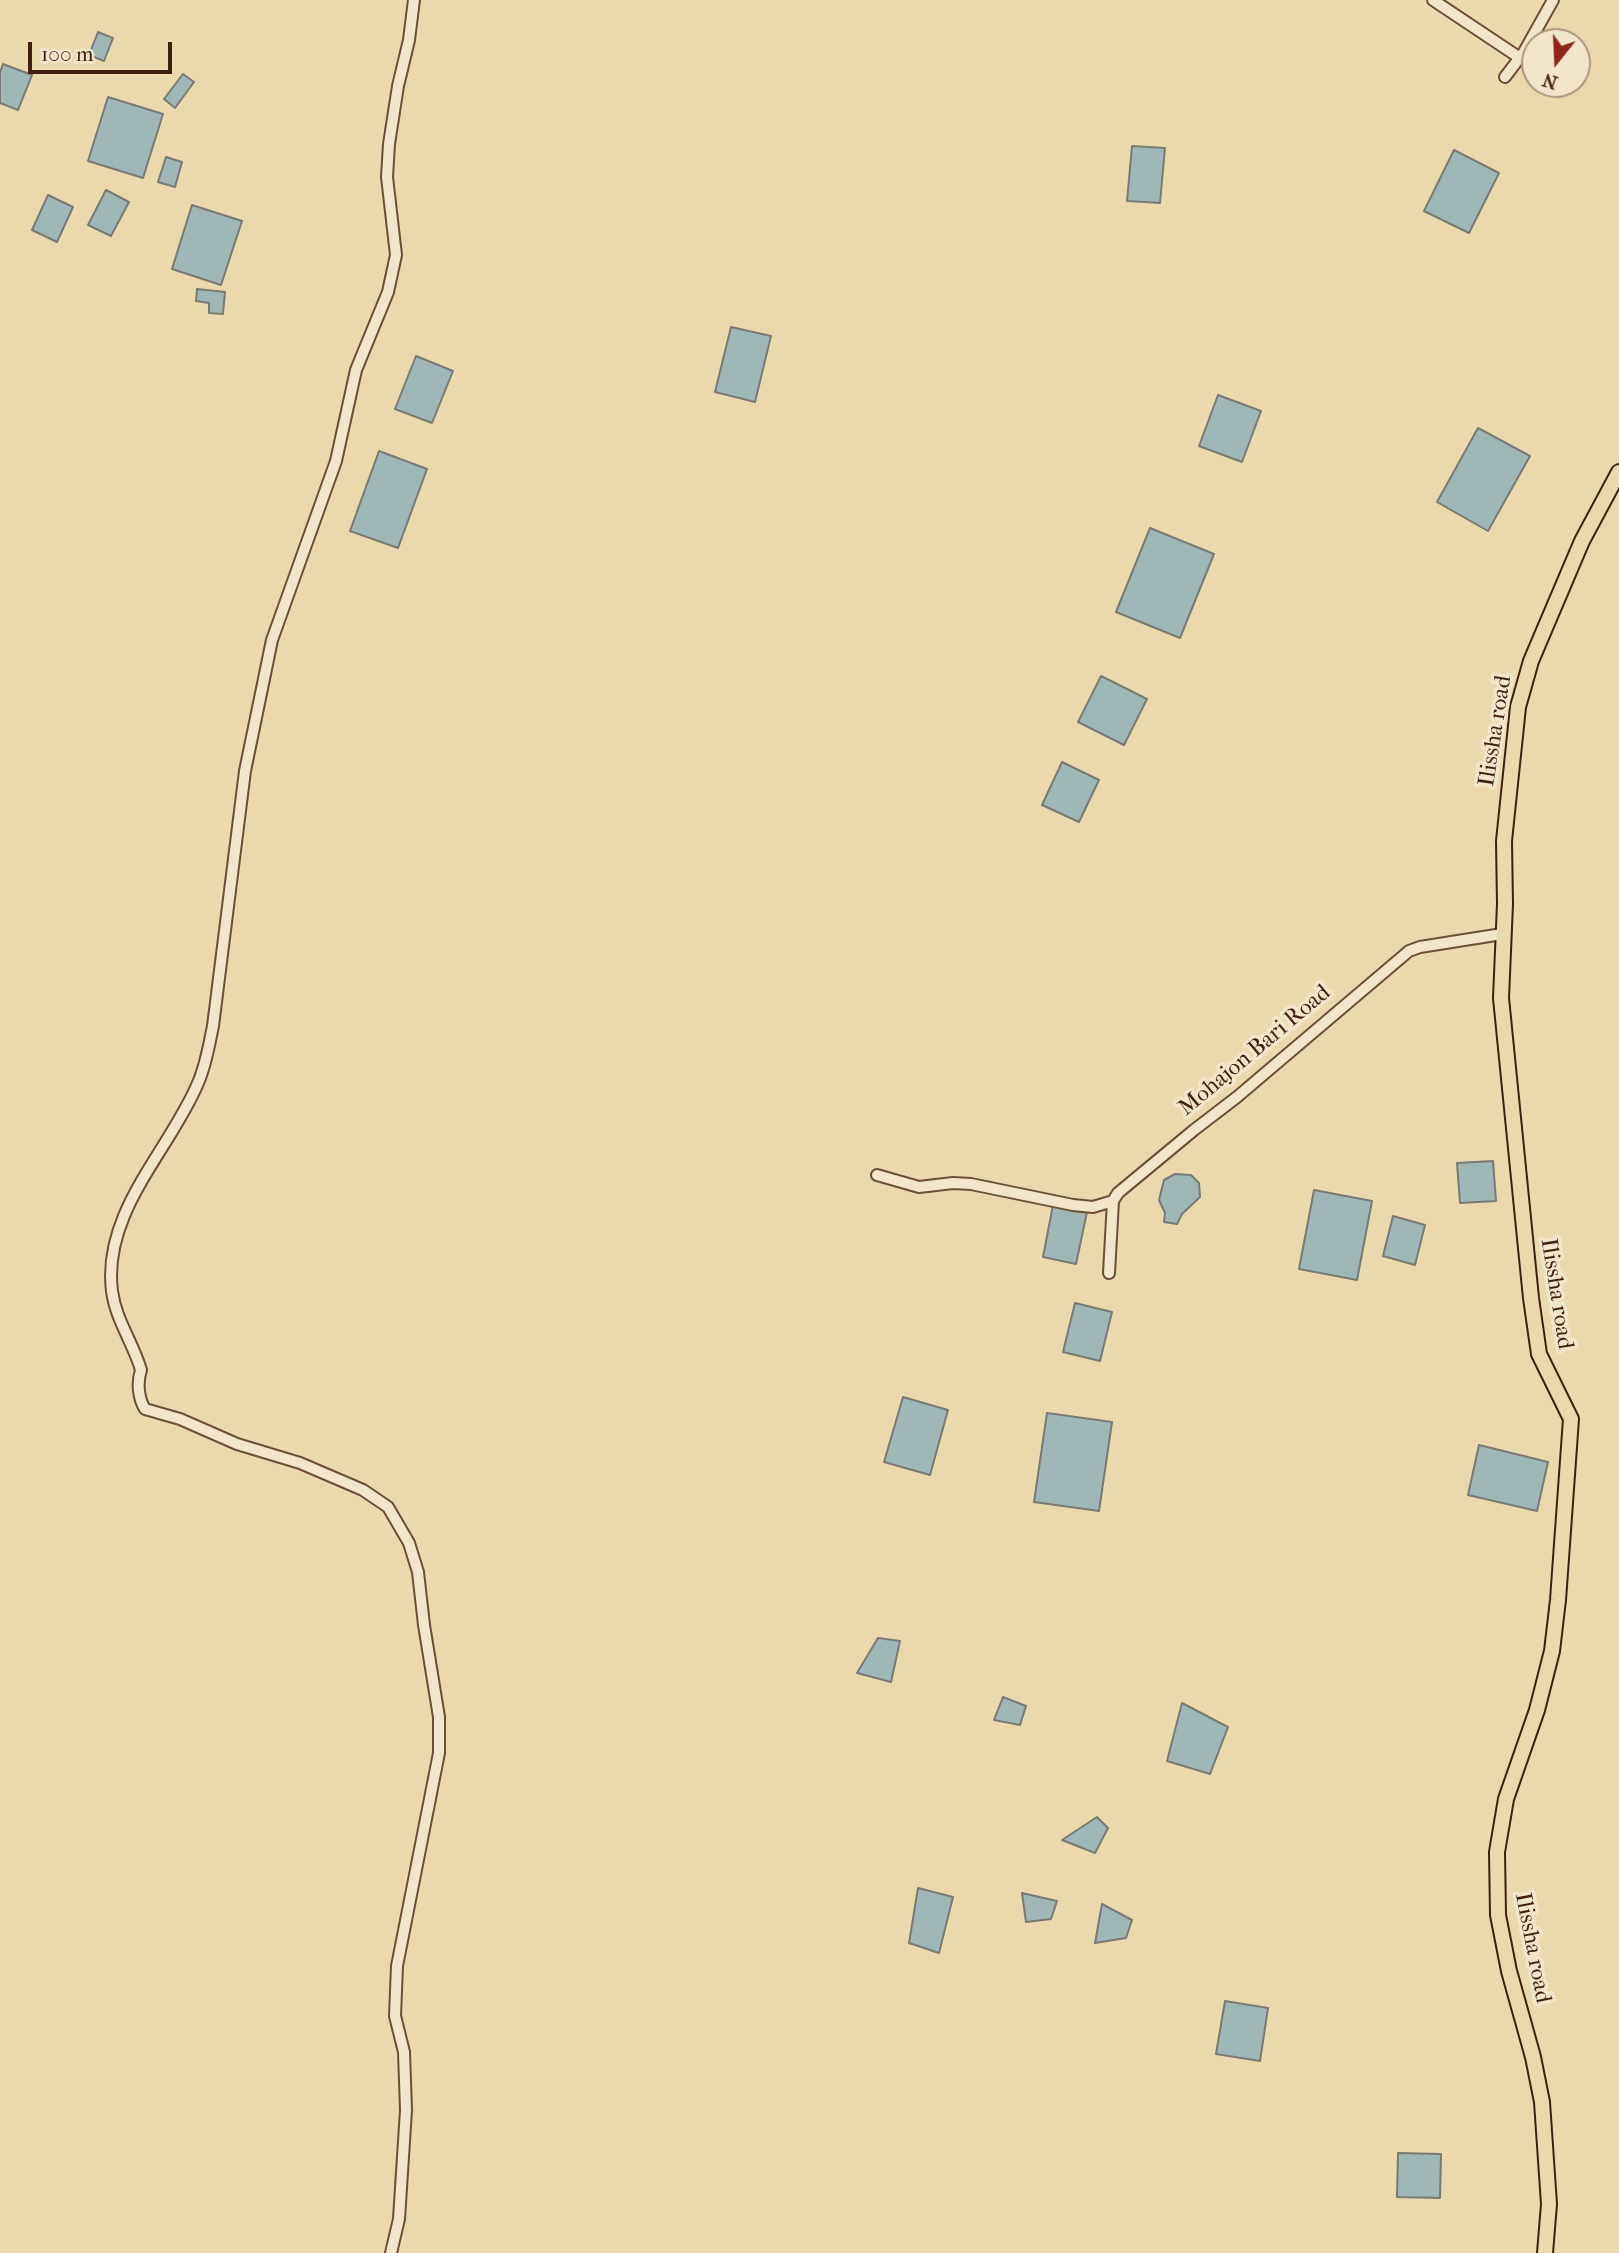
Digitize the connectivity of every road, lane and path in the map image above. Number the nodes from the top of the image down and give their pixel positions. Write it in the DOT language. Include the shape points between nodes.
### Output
graph roads {
  1 [pos="414,0"];
  2 [pos="1433,0"];
  3 [pos="1552,0"];
  4 [pos="1520,58"];
  5 [pos="1506,77"];
  6 [pos="1619,471"];
  7 [pos="1502,934"];
  8 [pos="877,1175"];
  9 [pos="1113,1201"];
  10 [pos="1109,1273"];
  11 [pos="391,2253"];
  12 [pos="1545,2253"];
  1 -- 11 [label="street" via="389,144 387,177 396,255 388,292 356,370 336,461 272,640 244,771 206,1059 198,1083 133,1197 112,1263 112,1291 141,1370 138,1377 145,1409 363,1490 388,1507 409,1542 418,1572 439,1717 439,1753 397,1966 395,2016 404,2052 406,2110 399,2220"];
  2 -- 4 [label="street"];
  3 -- 4 [label="street"];
  4 -- 5 [label="street"];
  6 -- 7 [label="main road, Ilissha road" via="1562,586 1531,661 1518,707 1504,841"];
  7 -- 9 [label="street, Mohajon Bari Road" via="1409,951"];
  7 -- 12 [label="main road, Ilissha road" via="1501,998 1531,1298 1539,1354 1571,1419 1552,1651 1507,1799 1497,1852 1498,1915 1542,2102 1549,2204"];
  8 -- 9 [label="street" via="919,1187 971,1184 1073,1205 1093,1207"];
  9 -- 10 [label="street"];
}
